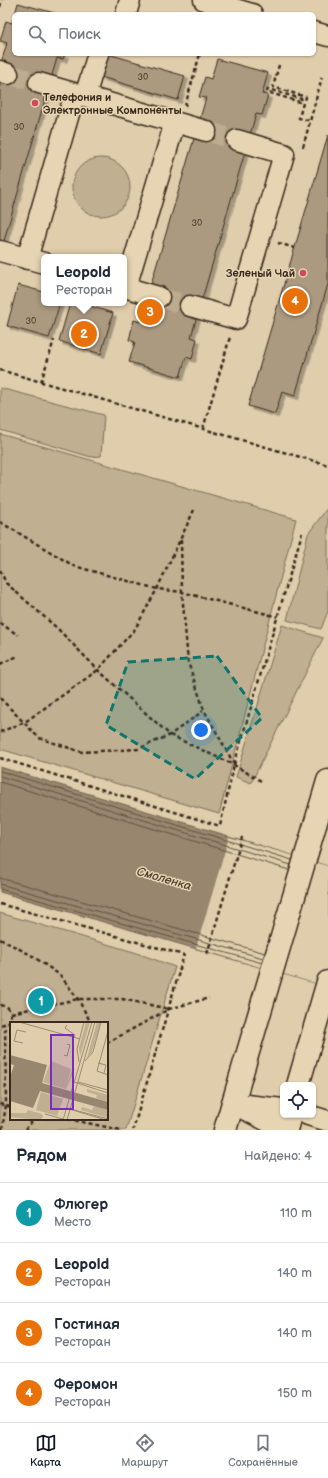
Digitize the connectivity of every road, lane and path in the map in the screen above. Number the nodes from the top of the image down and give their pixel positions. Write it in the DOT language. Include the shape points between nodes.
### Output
graph roads {
  1 [pos="2,0"];
  2 [pos="130,0"];
  3 [pos="204,0"];
  4 [pos="0,8"];
  5 [pos="127,12"];
  6 [pos="245,12"];
  7 [pos="316,33"];
  8 [pos="328,36"];
  9 [pos="97,56"];
  10 [pos="199,56"];
  11 [pos="279,65"];
  12 [pos="322,77"];
  13 [pos="39,83"];
  14 [pos="80,95"];
  15 [pos="186,102"];
  16 [pos="311,121"];
  17 [pos="175,122"];
  18 [pos="206,131"];
  19 [pos="237,140"];
  20 [pos="284,154"];
  21 [pos="0,250"];
  22 [pos="36,261"];
  23 [pos="127,280"];
  24 [pos="127,288"];
  25 [pos="159,297"];
  26 [pos="190,306"];
  27 [pos="54,340"];
  28 [pos="224,357"];
  29 [pos="0,370"];
  30 [pos="41,382"];
  31 [pos="204,429"];
  32 [pos="328,464"];
  33 [pos="194,510"];
  34 [pos="0,522"];
  35 [pos="302,532"];
  36 [pos="180,539"];
  37 [pos="0,570"];
  38 [pos="157,589"];
  39 [pos="182,592"];
  40 [pos="278,617"];
  41 [pos="0,623"];
  42 [pos="18,635"];
  43 [pos="18,656"];
  44 [pos="0,664"];
  45 [pos="98,670"];
  46 [pos="0,698"];
  47 [pos="204,710"];
  48 [pos="25,722"];
  49 [pos="0,732"];
  50 [pos="170,735"];
  51 [pos="0,758"];
  52 [pos="234,765"];
  53 [pos="328,780"];
  54 [pos="261,781"];
  55 [pos="242,837"];
  56 [pos="0,904"];
  57 [pos="0,939"];
  58 [pos="207,954"];
  59 [pos="327,985"];
  60 [pos="209,998"];
  61 [pos="78,999"];
  62 [pos="0,1005"];
  63 [pos="169,1009"];
  64 [pos="11,1013"];
  65 [pos="90,1022"];
  66 [pos="0,1025"];
  67 [pos="5,1025"];
  68 [pos="108,1042"];
  69 [pos="299,1082"];
  70 [pos="232,1103"];
  71 [pos="0,1104"];
  72 [pos="6,1106"];
  73 [pos="10,1107"];
  74 [pos="280,1109"];
  75 [pos="316,1117"];
  76 [pos="289,1118"];
  77 [pos="33,1120"];
  78 [pos="73,1120"];
  79 [pos="328,1121"];
  80 [pos="2,1130"];
  81 [pos="25,1130"];
  82 [pos="121,1130"];
  83 [pos="133,1130"];
  84 [pos="225,1130"];
  85 [pos="285,1130"];
  1 -- 4 [label="path"];
  2 -- 5 [label="street"];
  3 -- 6 [label="street"];
  7 -- 8 [label="street"];
  9 -- 14 [label="street"];
  10 -- 15 [label="path"];
  11 -- 16 [label="path" via="273,87 306,98 305,100 268,89 267,92 303,103 299,118"];
  12 -- 16 [label="path"];
  13 -- 14 [label="street"];
  14 -- 17 [label="street"];
  14 -- 22 [label="street"];
  16 -- 20 [label="path" via="300,158"];
  17 -- 18 [label="street"];
  17 -- 23 [label="street"];
  19 -- 20 [label="street"];
  20 -- 26 [label="street" via="236,319"];
  21 -- 22 [label="street"];
  24 -- 25 [label="street"];
  27 -- 30 [label="path"];
  28 -- 31 [label="path"];
  29 -- 30 [label="path"];
  30 -- 31 [label="path"];
  31 -- 32 [label="path"];
  33 -- 36 [label="path"];
  34 -- 38 [label="path" via="74,566"];
  35 -- 40 [label="path"];
  36 -- 38 [label="path"];
  36 -- 39 [label="path"];
  37 -- 45 [label="path" via="6,583 58,629"];
  38 -- 39 [label="path"];
  38 -- 45 [label="path" via="136,629"];
  39 -- 40 [label="path"];
  39 -- 47 [label="path" via="188,662"];
  40 -- 52 [label="path"];
  41 -- 42 [label="path"];
  43 -- 44 [label="path"];
  45 -- 48 [label="path"];
  45 -- 50 [label="path"];
  46 -- 48 [label="path"];
  47 -- 50 [label="path"];
  47 -- 52 [label="path"];
  48 -- 49 [label="path"];
  48 -- 50 [label="path" via="39,738 82,752 138,749"];
  50 -- 52 [label="path"];
  51 -- 52 [label="path" via="220,826"];
  52 -- 54 [label="path"];
  53 -- 70 [label="main road"];
  55 -- 58 [label="path"];
  56 -- 63 [label="path" via="184,955"];
  57 -- 61 [label="path" via="31,955 60,975"];
  59 -- 69 [label="main road"];
  60 -- 63 [label="path"];
  61 -- 63 [label="path" via="122,999"];
  61 -- 64 [label="path"];
  61 -- 65 [label="path"];
  62 -- 64 [label="path" via="7,1007"];
  63 -- 68 [label="path"];
  63 -- 83 [label="path"];
  64 -- 67 [label="path" via="10,1020"];
  66 -- 67 [label="path"];
  67 -- 72 [label="path"];
  70 -- 74 [label="street"];
  70 -- 84 [label="main road"];
  70 -- 85 [label="street"];
  71 -- 72 [label="path"];
  72 -- 73 [label="path"];
  72 -- 80 [label="path"];
  75 -- 79 [label="street"];
  76 -- 85 [label="main road"];
  77 -- 81 [label="path"];
  78 -- 82 [label="path"];
}
